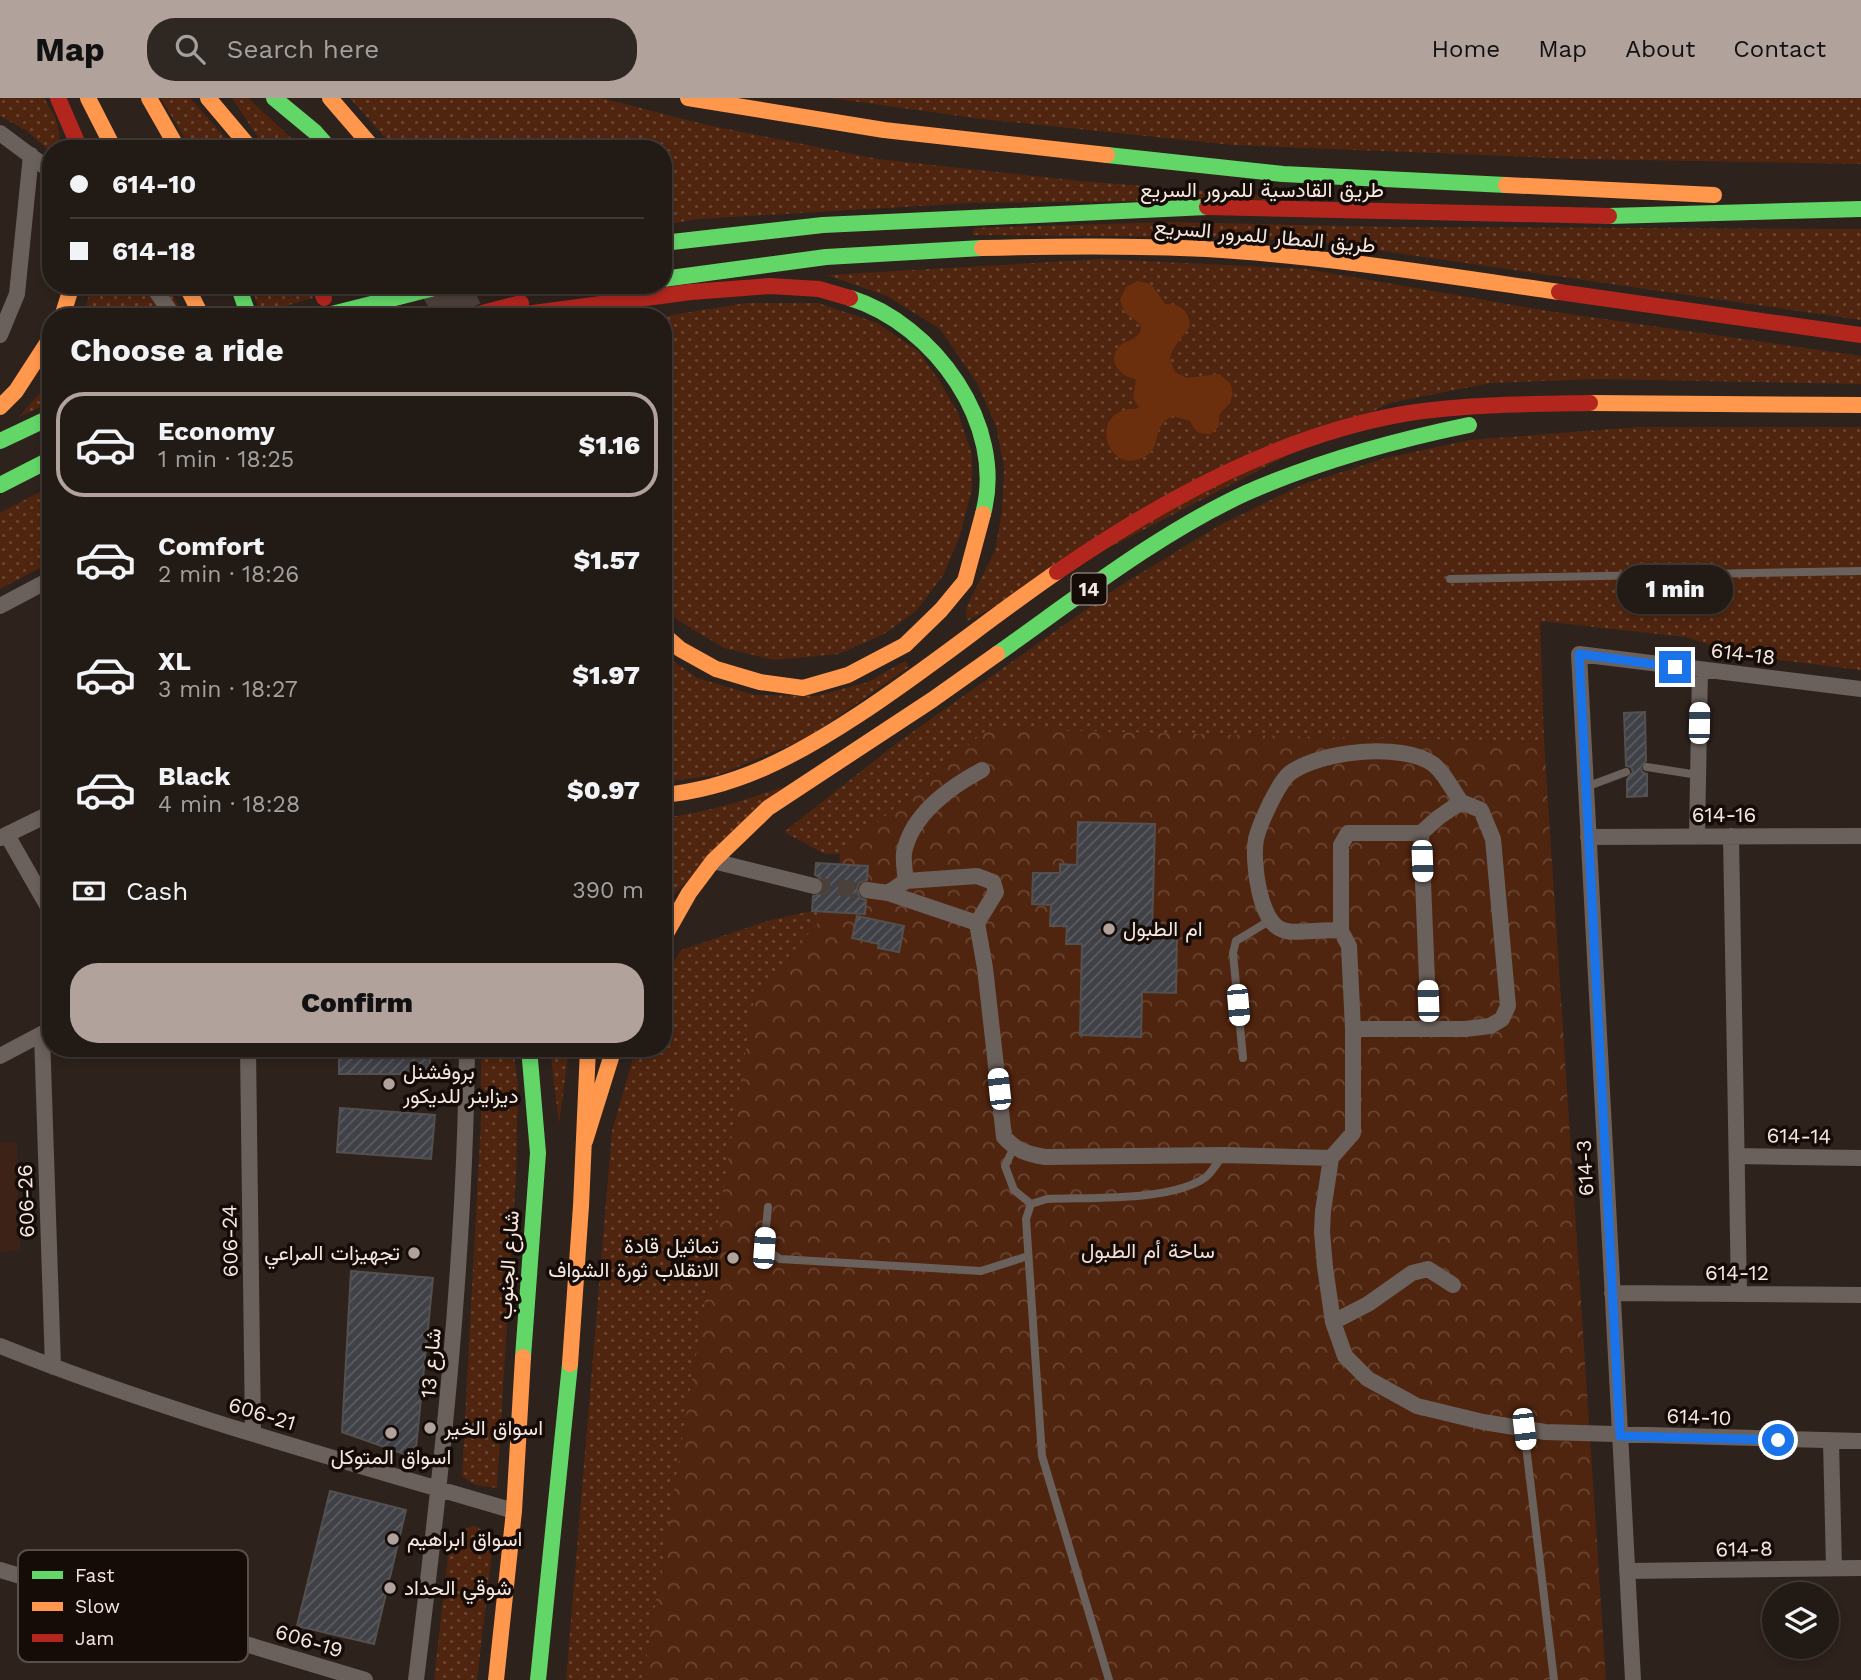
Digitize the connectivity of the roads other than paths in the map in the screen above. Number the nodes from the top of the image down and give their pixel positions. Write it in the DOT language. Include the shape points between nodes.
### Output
graph roads {
  1 [pos="58,98"];
  2 [pos="69,98"];
  3 [pos="88,98"];
  4 [pos="149,98"];
  5 [pos="208,98"];
  6 [pos="274,98"];
  7 [pos="330,98"];
  8 [pos="688,98"];
  9 [pos="1,136"];
  10 [pos="76,140"];
  11 [pos="78,140"];
  12 [pos="109,140"];
  13 [pos="173,140"];
  14 [pos="243,140"];
  15 [pos="322,140"];
  16 [pos="366,140"];
  17 [pos="32,155"];
  18 [pos="42,163"];
  19 [pos="1861,207"];
  20 [pos="672,242"];
  21 [pos="672,278"];
  22 [pos="411,294"];
  23 [pos="566,294"];
  24 [pos="355,308"];
  25 [pos="502,308"];
  26 [pos="565,308"];
  27 [pos="0,335"];
  28 [pos="1861,335"];
  29 [pos="42,351"];
  30 [pos="1607,402"];
  31 [pos="1861,405"];
  32 [pos="0,407"];
  33 [pos="42,421"];
  34 [pos="0,441"];
  35 [pos="42,464"];
  36 [pos="0,485"];
  37 [pos="1861,571"];
  38 [pos="1450,579"];
  39 [pos="42,584"];
  40 [pos="0,606"];
  41 [pos="672,642"];
  42 [pos="1579,654"];
  43 [pos="1700,670"];
  44 [pos="1861,690"];
  45 [pos="1647,767"];
  46 [pos="982,770"];
  47 [pos="1626,772"];
  48 [pos="1698,775"];
  49 [pos="1586,787"];
  50 [pos="672,794"];
  51 [pos="1461,802"];
  52 [pos="42,818"];
  53 [pos="1421,833"];
  54 [pos="1697,836"];
  55 [pos="1731,836"];
  56 [pos="1861,836"];
  57 [pos="4,837"];
  58 [pos="1588,837"];
  59 [pos="713,862"];
  60 [pos="906,881"];
  61 [pos="814,886"];
  62 [pos="867,890"];
  63 [pos="888,893"];
  64 [pos="42,898"];
  65 [pos="1269,921"];
  66 [pos="672,923"];
  67 [pos="977,923"];
  68 [pos="1341,930"];
  69 [pos="1353,1029"];
  70 [pos="1429,1029"];
  71 [pos="42,1034"];
  72 [pos="0,1056"];
  73 [pos="47,1057"];
  74 [pos="248,1057"];
  75 [pos="467,1057"];
  76 [pos="530,1057"];
  77 [pos="588,1057"];
  78 [pos="611,1057"];
  79 [pos="1243,1058"];
  80 [pos="585,1141"];
  81 [pos="1014,1147"];
  82 [pos="1223,1155"];
  83 [pos="1737,1156"];
  84 [pos="1331,1158"];
  85 [pos="1861,1158"];
  86 [pos="1031,1204"];
  87 [pos="768,1207"];
  88 [pos="1028,1256"];
  89 [pos="1453,1285"];
  90 [pos="1612,1293"];
  91 [pos="1739,1294"];
  92 [pos="1861,1295"];
  93 [pos="1333,1322"];
  94 [pos="0,1346"];
  95 [pos="53,1367"];
  96 [pos="1524,1429"];
  97 [pos="253,1433"];
  98 [pos="1620,1436"];
  99 [pos="1831,1441"];
  100 [pos="1861,1441"];
  101 [pos="559,1483"];
  102 [pos="516,1485"];
  103 [pos="440,1489"];
  104 [pos="514,1511"];
  105 [pos="1835,1568"];
  106 [pos="1861,1568"];
  107 [pos="0,1570"];
  108 [pos="1627,1571"];
  109 [pos="18,1575"];
  110 [pos="248,1645"];
  111 [pos="521,1651"];
  112 [pos="365,1680"];
  113 [pos="416,1680"];
  114 [pos="496,1680"];
  115 [pos="511,1680"];
  116 [pos="524,1680"];
  117 [pos="537,1680"];
  118 [pos="1110,1680"];
  119 [pos="1553,1680"];
  120 [pos="1633,1680"];
  1 -- 10 [label="main road"];
  2 -- 11 [label="main road"];
  3 -- 12 [label="main road"];
  4 -- 13 [label="main road"];
  5 -- 14 [label="main road"];
  6 -- 15 [label="main road"];
  7 -- 16 [label="main road"];
  8 -- 19 [label="main road" via="884,130 1283,174"];
  9 -- 17 [label="street"];
  17 -- 18 [label="street"];
  17 -- 27 [label="street" via="17,294"];
  19 -- 20 [label="main road, طريق القادسية للمرور السريع" via="1598,216 1201,207 823,225"];
  21 -- 28 [label="main road, طريق المطار للمرور السريع" via="826,257 937,250 1071,246 1206,249 1367,264"];
  22 -- 24 [label="main road"];
  23 -- 25 [label="main road"];
  26 -- 41 [label="main road" via="770,286 819,289 872,305 940,358 967,396 985,446 987,500 965,581 905,645 848,675 803,688 716,669"];
  29 -- 32 [label="main road"];
  30 -- 31 [label="main road, 14"];
  30 -- 50 [label="main road, 14" via="1409,414 1334,432 1252,464 1102,541 894,693 809,747 765,771 722,786"];
  30 -- 59 [label="main road, 14" via="1413,436 1342,455 1245,494 1101,580 932,700 768,808"];
  33 -- 34 [label="main road"];
  35 -- 36 [label="main road"];
  37 -- 38 [label="lane"];
  39 -- 40 [label="street"];
  42 -- 43 [label="street, 614-18"];
  42 -- 49 [label="street, 614-3"];
  43 -- 44 [label="street, 614-18"];
  43 -- 48 [label="street"];
  45 -- 48 [label="lane"];
  46 -- 60 [label="street" via="953,785 908,838"];
  47 -- 49 [label="lane"];
  48 -- 54 [label="street"];
  49 -- 58 [label="street, 614-3"];
  51 -- 53 [label="street"];
  51 -- 65 [label="street" via="1434,765 1415,755 1364,751 1317,760 1289,774 1256,840 1258,893"];
  51 -- 70 [label="street" via="1481,810 1493,839 1508,1006 1502,1019 1490,1026"];
  52 -- 57 [label="street"];
  53 -- 68 [label="street" via="1348,833 1341,845"];
  53 -- 70 [label="street"];
  54 -- 55 [label="street, 614-16"];
  54 -- 58 [label="street, 614-16"];
  55 -- 56 [label="street, 614-16"];
  55 -- 83 [label="street"];
  57 -- 64 [label="street"];
  58 -- 90 [label="street, 614-3"];
  59 -- 61 [label="street"];
  59 -- 66 [label="main road, 14"];
  60 -- 63 [label="street"];
  60 -- 67 [label="street" via="977,876 993,882 996,892"];
  62 -- 63 [label="street"];
  63 -- 67 [label="street"];
  65 -- 68 [label="street" via="1283,931"];
  65 -- 79 [label="lane" via="1236,941 1233,953"];
  67 -- 81 [label="street" via="1004,1137"];
  68 -- 69 [label="street" via="1349,946"];
  69 -- 70 [label="street"];
  69 -- 84 [label="street" via="1353,1133"];
  71 -- 72 [label="street"];
  73 -- 95 [label="street, 606-26"];
  74 -- 97 [label="street, 606-24"];
  75 -- 103 [label="street, شارع 13" via="459,1271"];
  76 -- 102 [label="main road, شارع الجنوب" via="538,1153"];
  77 -- 80 [label="main road"];
  78 -- 80 [label="main road"];
  80 -- 101 [label="main road"];
  81 -- 82 [label="street" via="1045,1157"];
  81 -- 86 [label="lane" via="1005,1166 1014,1190"];
  82 -- 84 [label="street"];
  82 -- 86 [label="lane" via="1207,1177 1179,1189"];
  83 -- 85 [label="street, 614-14"];
  83 -- 91 [label="street"];
  84 -- 93 [label="street, 614-10" via="1322,1232"];
  86 -- 88 [label="lane" via="1026,1219"];
  87 -- 88 [label="lane" via="764,1248 780,1259 981,1271"];
  88 -- 118 [label="lane" via="1042,1456"];
  89 -- 93 [label="street" via="1428,1269 1412,1273"];
  90 -- 91 [label="street, 614-12"];
  90 -- 98 [label="street, 614-3"];
  91 -- 92 [label="street, 614-12"];
  93 -- 96 [label="street, 614-10" via="1345,1356 1368,1379 1417,1406"];
  94 -- 95 [label="street, 606-21"];
  95 -- 97 [label="street, 606-21"];
  96 -- 98 [label="street, 614-10"];
  96 -- 119 [label="lane"];
  97 -- 103 [label="street, 606-21"];
  98 -- 99 [label="street, 614-10"];
  98 -- 108 [label="street, 614-3"];
  99 -- 100 [label="street, 614-10"];
  99 -- 105 [label="street"];
  101 -- 111 [label="main road"];
  101 -- 117 [label="main road"];
  102 -- 104 [label="main road"];
  102 -- 111 [label="main road"];
  103 -- 104 [label="street, 606-21"];
  103 -- 113 [label="street, شارع 13"];
  104 -- 114 [label="main road"];
  105 -- 106 [label="street, 614-8"];
  105 -- 108 [label="street, 614-8"];
  107 -- 109 [label="street, 606-19"];
  108 -- 120 [label="street, 614-3"];
  110 -- 112 [label="street, 606-19"];
  111 -- 115 [label="main road"];
  111 -- 116 [label="main road"];
}
